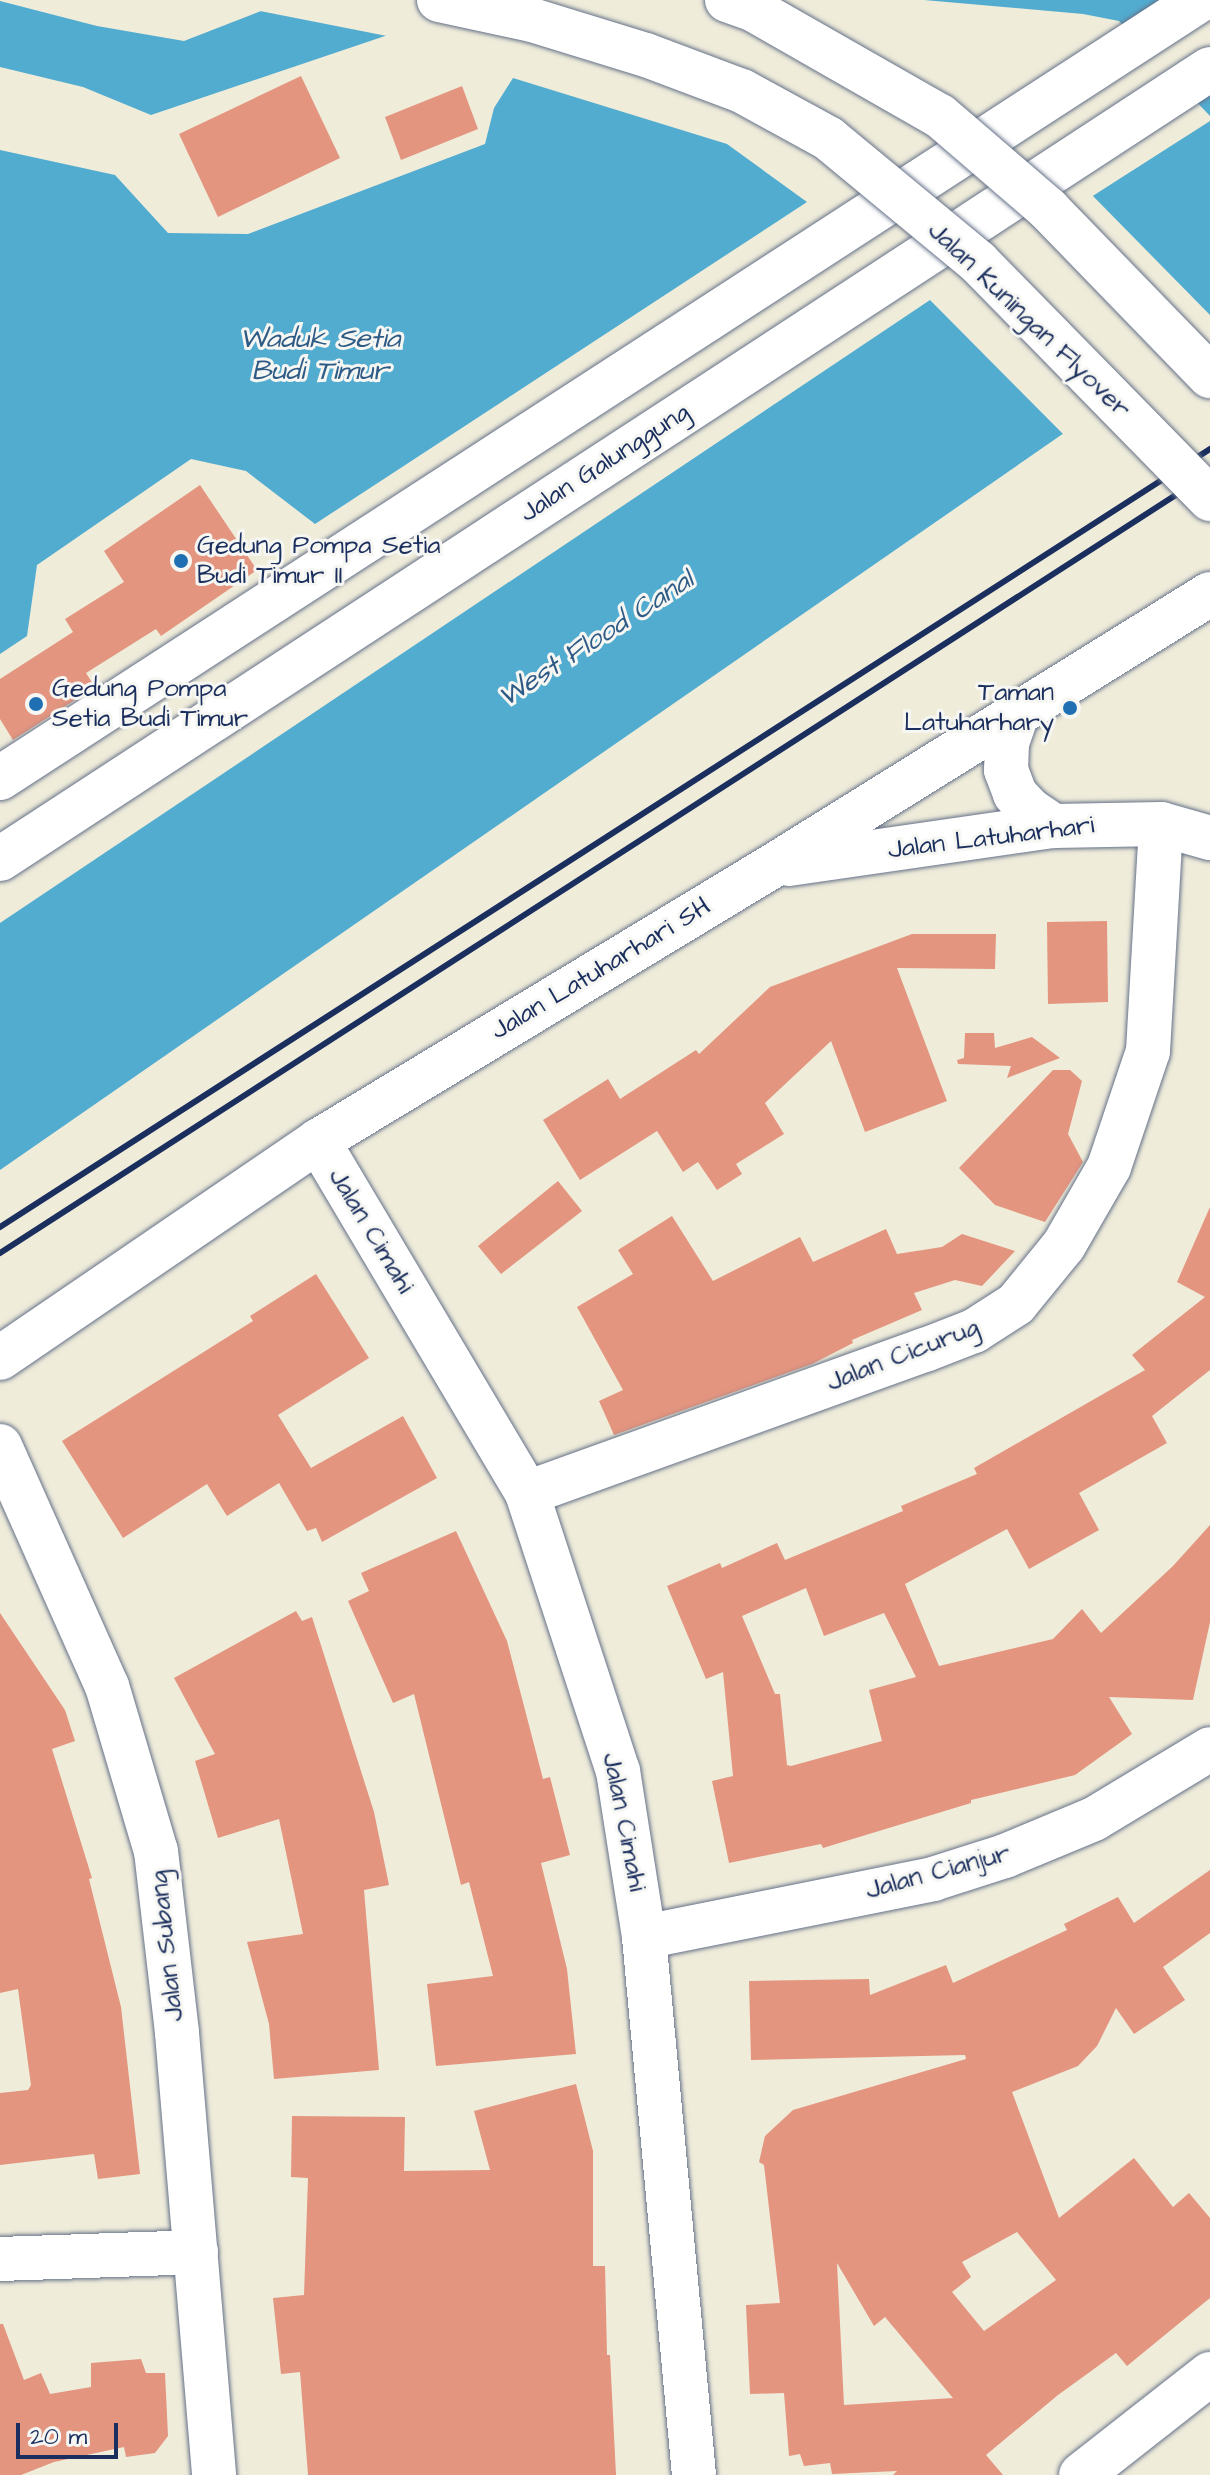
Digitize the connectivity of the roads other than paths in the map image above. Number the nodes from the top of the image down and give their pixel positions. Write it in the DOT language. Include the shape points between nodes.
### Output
graph roads {
  1 [pos="439,0"];
  2 [pos="727,0"];
  3 [pos="1200,0"];
  4 [pos="1210,69"];
  5 [pos="1210,376"];
  6 [pos="1210,499"];
  7 [pos="1210,594"];
  8 [pos="1017,714"];
  9 [pos="0,778"];
  10 [pos="0,806"];
  11 [pos="1161,824"];
  12 [pos="1054,826"];
  13 [pos="1210,838"];
  14 [pos="14,848"];
  15 [pos="771,867"];
  16 [pos="318,1141"];
  17 [pos="0,1358"];
  18 [pos="0,1446"];
  19 [pos="527,1493"];
  20 [pos="1210,1749"];
  21 [pos="644,1937"];
  22 [pos="196,2252"];
  23 [pos="0,2259"];
  24 [pos="1210,2374"];
  25 [pos="214,2475"];
  26 [pos="694,2475"];
  27 [pos="1081,2475"];
  1 -- 6 [label="street, Jalan Kuningan Flyover, bridge" via="532,20 646,55 742,91 828,138 978,262"];
  2 -- 5 [label="street, bridge" via="754,10 940,116 1048,209"];
  3 -- 9 [label="street"];
  4 -- 14 [label="street, Jalan Galunggung"];
  7 -- 8 [label="street, Jalan Latuharhari SH"];
  8 -- 12 [label="street" via="1007,743 1006,770 1015,794"];
  8 -- 15 [label="street, Jalan Latuharhari SH"];
  10 -- 14 [label="street"];
  11 -- 12 [label="street, Jalan Latuharhari"];
  11 -- 13 [label="street, Jalan Latuharhari"];
  11 -- 19 [label="street, Jalan Cicurug" via="1148,1051 1109,1167 1064,1245 1016,1304 974,1331 925,1350"];
  12 -- 15 [label="street, Jalan Latuharhari"];
  15 -- 16 [label="street, Jalan Latuharhari SH"];
  16 -- 17 [label="street, Jalan Latuharhari SH"];
  16 -- 19 [label="street, Jalan Cimahi"];
  18 -- 22 [label="street, Jalan Subang" via="107,1686 156,1851"];
  19 -- 21 [label="street, Jalan Cimahi" via="618,1771"];
  20 -- 21 [label="street, Jalan Cianjur" via="1094,1819 1005,1856 933,1879"];
  21 -- 26 [label="street, Jalan Cimahi"];
  22 -- 23 [label="street"];
  22 -- 25 [label="street, Jalan Subang"];
  24 -- 27 [label="street"];
}
